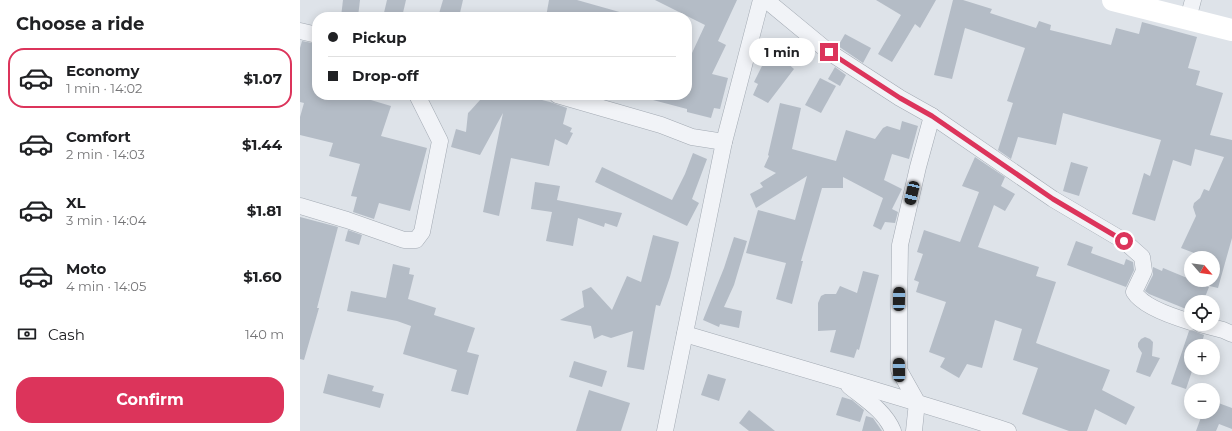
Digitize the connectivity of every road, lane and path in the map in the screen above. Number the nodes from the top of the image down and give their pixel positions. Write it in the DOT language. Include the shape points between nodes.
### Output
graph roads {
  1 [pos="761,0"];
  2 [pos="766,0"];
  3 [pos="1113,0"];
  4 [pos="1191,10"];
  5 [pos="1232,30"];
  6 [pos="300,31"];
  7 [pos="312,34"];
  8 [pos="420,100"];
  9 [pos="574,100"];
  10 [pos="932,116"];
  11 [pos="724,142"];
  12 [pos="300,206"];
  13 [pos="1184,319"];
  14 [pos="1220,330"];
  15 [pos="685,334"];
  16 [pos="1232,334"];
  17 [pos="845,382"];
  18 [pos="917,402"];
  19 [pos="665,431"];
  20 [pos="893,431"];
  21 [pos="914,431"];
  22 [pos="1008,431"];
  1 -- 11 [label="street"];
  2 -- 10 [label="street" via="829,52"];
  3 -- 4 [label="main road"];
  4 -- 5 [label="main road"];
  6 -- 7 [label="street"];
  8 -- 12 [label="street" via="440,141 422,232 416,240 404,240"];
  9 -- 11 [label="street" via="662,125 692,137"];
  10 -- 13 [label="street" via="1053,199 1124,241 1142,257 1144,271 1134,292 1138,298"];
  10 -- 18 [label="street" via="900,245 899,370"];
  11 -- 15 [label="street"];
  14 -- 16 [label="street"];
  15 -- 17 [label="street"];
  15 -- 19 [label="street"];
  17 -- 18 [label="street"];
  17 -- 20 [label="street" via="878,409"];
  18 -- 21 [label="street"];
  18 -- 22 [label="street"];
}
